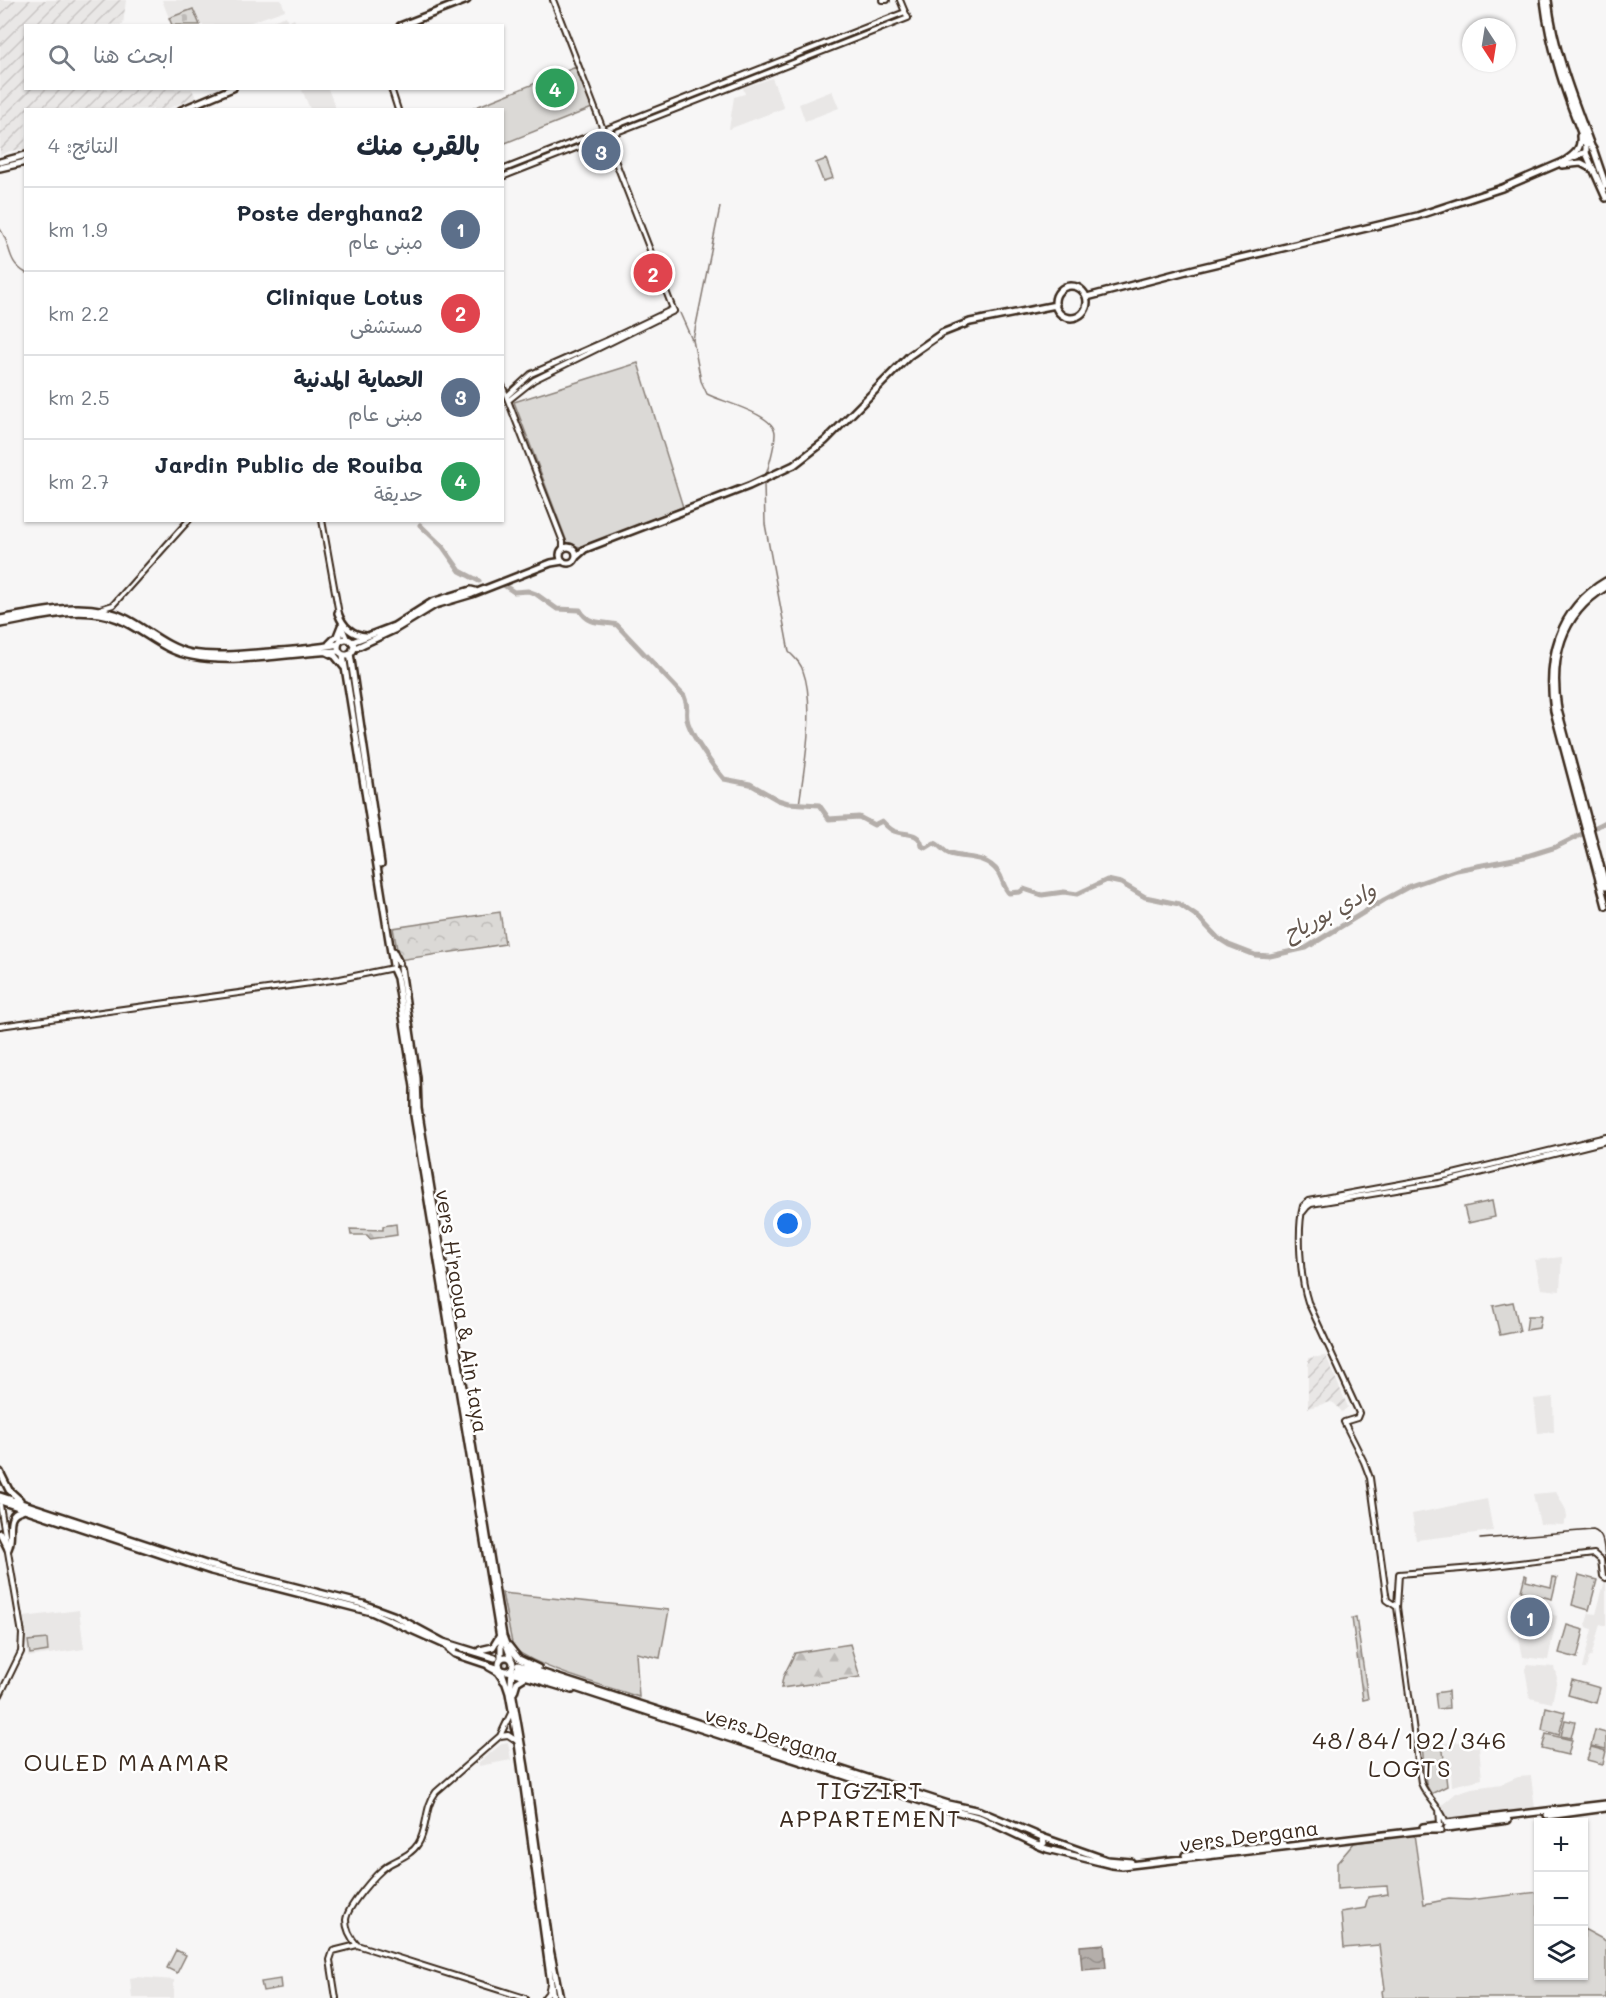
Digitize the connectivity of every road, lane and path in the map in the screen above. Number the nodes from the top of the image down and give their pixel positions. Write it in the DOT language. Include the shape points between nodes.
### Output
graph roads {
  1 [pos="467,0"];
  2 [pos="553,0"];
  3 [pos="882,0"];
  4 [pos="887,0"];
  5 [pos="900,0"];
  6 [pos="1546,0"];
  7 [pos="905,12"];
  8 [pos="405,24"];
  9 [pos="229,90"];
  10 [pos="392,90"];
  11 [pos="191,108"];
  12 [pos="397,108"];
  13 [pos="1578,126"];
  14 [pos="604,130"];
  15 [pos="606,137"];
  16 [pos="1590,153"];
  17 [pos="24,156"];
  18 [pos="0,162"];
  19 [pos="24,162"];
  20 [pos="1562,164"];
  21 [pos="0,168"];
  22 [pos="504,169"];
  23 [pos="1595,171"];
  24 [pos="504,176"];
  25 [pos="1606,186"];
  26 [pos="1606,198"];
  27 [pos="1087,297"];
  28 [pos="1056,305"];
  29 [pos="504,389"];
  30 [pos="508,398"];
  31 [pos="775,473"];
  32 [pos="773,481"];
  33 [pos="187,522"];
  34 [pos="322,522"];
  35 [pos="585,549"];
  36 [pos="565,553"];
  37 [pos="576,557"];
  38 [pos="1606,581"];
  39 [pos="1606,587"];
  40 [pos="475,591"];
  41 [pos="99,610"];
  42 [pos="338,613"];
  43 [pos="0,619"];
  44 [pos="0,624"];
  45 [pos="341,625"];
  46 [pos="371,635"];
  47 [pos="350,640"];
  48 [pos="340,648"];
  49 [pos="323,649"];
  50 [pos="354,649"];
  51 [pos="351,661"];
  52 [pos="347,671"];
  53 [pos="1587,828"];
  54 [pos="1594,853"];
  55 [pos="1606,887"];
  56 [pos="1606,906"];
  57 [pos="396,966"];
  58 [pos="0,1026"];
  59 [pos="1606,1137"];
  60 [pos="1606,1142"];
  61 [pos="1439,1175"];
  62 [pos="1433,1177"];
  63 [pos="1441,1182"];
  64 [pos="1434,1184"];
  65 [pos="1302,1219"];
  66 [pos="0,1472"];
  67 [pos="0,1496"];
  68 [pos="0,1505"];
  69 [pos="26,1507"];
  70 [pos="0,1533"];
  71 [pos="8,1549"];
  72 [pos="1606,1578"];
  73 [pos="1396,1607"];
  74 [pos="501,1632"];
  75 [pos="443,1642"];
  76 [pos="448,1647"];
  77 [pos="480,1650"];
  78 [pos="499,1658"];
  79 [pos="482,1663"];
  80 [pos="513,1666"];
  81 [pos="538,1668"];
  82 [pos="500,1669"];
  83 [pos="528,1676"];
  84 [pos="574,1682"];
  85 [pos="507,1686"];
  86 [pos="583,1690"];
  87 [pos="0,1695"];
  88 [pos="513,1696"];
  89 [pos="512,1711"];
  90 [pos="500,1736"];
  91 [pos="518,1743"];
  92 [pos="1606,1806"];
  93 [pos="1443,1826"];
  94 [pos="1042,1837"];
  95 [pos="1059,1842"];
  96 [pos="1036,1844"];
  97 [pos="1058,1852"];
  98 [pos="357,1945"];
  99 [pos="551,1980"];
  100 [pos="555,1997"];
  101 [pos="336,1998"];
  102 [pos="525,1998"];
  103 [pos="544,1998"];
  1 -- 8 [label="main road"];
  2 -- 14 [label="street"];
  3 -- 4 [label="street"];
  5 -- 7 [label="street"];
  6 -- 13 [label="main road" via="1551,45"];
  6 -- 16 [label="main road" via="1562,69"];
  7 -- 14 [label="street"];
  7 -- 15 [label="street" via="908,18"];
  9 -- 11 [label="main road"];
  10 -- 12 [label="street"];
  13 -- 16 [label="main road"];
  13 -- 20 [label="main road" via="1579,149"];
  14 -- 15 [label="street"];
  14 -- 22 [label="street"];
  15 -- 24 [label="street"];
  15 -- 30 [label="street" via="673,309 531,374"];
  16 -- 20 [label="main road"];
  16 -- 23 [label="main road"];
  16 -- 25 [label="main road"];
  17 -- 18 [label="main road"];
  19 -- 21 [label="main road"];
  20 -- 23 [label="main road" via="1581,163"];
  20 -- 27 [label="main road" via="1417,216"];
  23 -- 26 [label="main road"];
  27 -- 28 [label="main road" via="1078,287 1065,287 1057,296"];
  27 -- 28 [label="main road" via="1084,311 1077,316 1064,315"];
  28 -- 31 [label="main road" via="970,322 934,337 909,356 816,449"];
  29 -- 30 [label="street"];
  30 -- 36 [label="street"];
  31 -- 32 [label="main road"];
  31 -- 35 [label="main road"];
  33 -- 41 [label="street" via="112,605"];
  34 -- 42 [label="street"];
  35 -- 36 [label="main road"];
  35 -- 37 [label="main road"];
  36 -- 37 [label="main road"];
  36 -- 37 [label="main road" via="571,563"];
  36 -- 40 [label="main road" via="551,563"];
  38 -- 53 [label="main road" via="1580,601 1563,624 1552,665 1554,711"];
  39 -- 53 [label="main road" via="1584,604 1567,626 1556,665 1558,710"];
  40 -- 46 [label="main road" via="432,602"];
  40 -- 50 [label="main road" via="435,605"];
  41 -- 43 [label="main road" via="72,608"];
  41 -- 49 [label="main road" via="125,618 163,642 190,652 228,655"];
  42 -- 45 [label="street"];
  42 -- 46 [label="main road" via="350,631"];
  44 -- 49 [label="main road" via="89,613 118,619 158,644 189,656 231,659"];
  45 -- 47 [label="street"];
  45 -- 48 [label="street"];
  45 -- 49 [label="main road" via="334,640"];
  46 -- 47 [label="main road"];
  47 -- 48 [label="main road"];
  47 -- 50 [label="main road"];
  48 -- 49 [label="main road"];
  48 -- 50 [label="main road"];
  48 -- 52 [label="main road"];
  49 -- 52 [label="main road"];
  50 -- 51 [label="main road"];
  50 -- 51 [label="main road"];
  51 -- 57 [label="main road"];
  52 -- 57 [label="main road"];
  53 -- 54 [label="main road"];
  54 -- 55 [label="main road"];
  54 -- 56 [label="main road"];
  57 -- 58 [label="street" via="340,979"];
  57 -- 74 [label="main road" via="415,1064 419,1116"];
  59 -- 61 [label="street"];
  60 -- 63 [label="street"];
  61 -- 62 [label="street"];
  61 -- 63 [label="street"];
  62 -- 64 [label="street"];
  62 -- 65 [label="street" via="1308,1201 1303,1206"];
  63 -- 64 [label="street"];
  64 -- 65 [label="street" via="1310,1205"];
  65 -- 73 [label="street" via="1304,1287 1359,1413 1357,1418 1344,1422 1369,1474 1387,1600"];
  66 -- 69 [label="main road" via="9,1490"];
  67 -- 69 [label="main road"];
  68 -- 69 [label="main road"];
  68 -- 71 [label="street"];
  69 -- 71 [label="main road" via="12,1516"];
  69 -- 75 [label="main road" via="208,1565 371,1607"];
  69 -- 76 [label="main road" via="217,1573 372,1612"];
  70 -- 71 [label="main road"];
  71 -- 87 [label="street" via="22,1645"];
  72 -- 73 [label="street" via="1601,1560 1594,1554 1399,1574"];
  73 -- 93 [label="street" via="1421,1783 1439,1809"];
  74 -- 77 [label="main road" via="493,1647"];
  74 -- 78 [label="main road"];
  74 -- 80 [label="main road"];
  74 -- 81 [label="main road" via="517,1657"];
  75 -- 77 [label="main road"];
  75 -- 78 [label="main road"];
  76 -- 78 [label="main road"];
  76 -- 79 [label="main road" via="455,1654"];
  77 -- 78 [label="main road"];
  78 -- 80 [label="main road"];
  78 -- 82 [label="main road"];
  79 -- 82 [label="main road"];
  79 -- 85 [label="main road" via="498,1672"];
  80 -- 81 [label="main road"];
  80 -- 82 [label="main road"];
  80 -- 83 [label="main road"];
  80 -- 84 [label="main road"];
  80 -- 86 [label="main road, vers Dergana"];
  80 -- 88 [label="main road"];
  81 -- 84 [label="main road"];
  82 -- 85 [label="main road"];
  83 -- 86 [label="main road"];
  83 -- 88 [label="main road" via="517,1682"];
  84 -- 94 [label="main road" via="980,1811"];
  85 -- 89 [label="main road"];
  86 -- 96 [label="main road, vers Dergana" via="981,1818"];
  88 -- 100 [label="main road"];
  89 -- 90 [label="street"];
  89 -- 91 [label="main road"];
  90 -- 91 [label="street" via="508,1735"];
  90 -- 98 [label="street" via="436,1792 416,1847 381,1870 351,1908 346,1924"];
  91 -- 99 [label="main road"];
  92 -- 93 [label="main road, vers Dergana"];
  93 -- 95 [label="main road" via="1130,1862 1107,1860"];
  93 -- 97 [label="main road, vers Dergana" via="1122,1866"];
  94 -- 95 [label="main road"];
  94 -- 96 [label="main road" via="1045,1842"];
  95 -- 97 [label="main road" via="1053,1846"];
  96 -- 97 [label="main road, vers Dergana"];
  98 -- 101 [label="street" via="333,1951 331,1956"];
  98 -- 102 [label="street"];
  99 -- 100 [label="main road"];
  99 -- 103 [label="street"];
}
